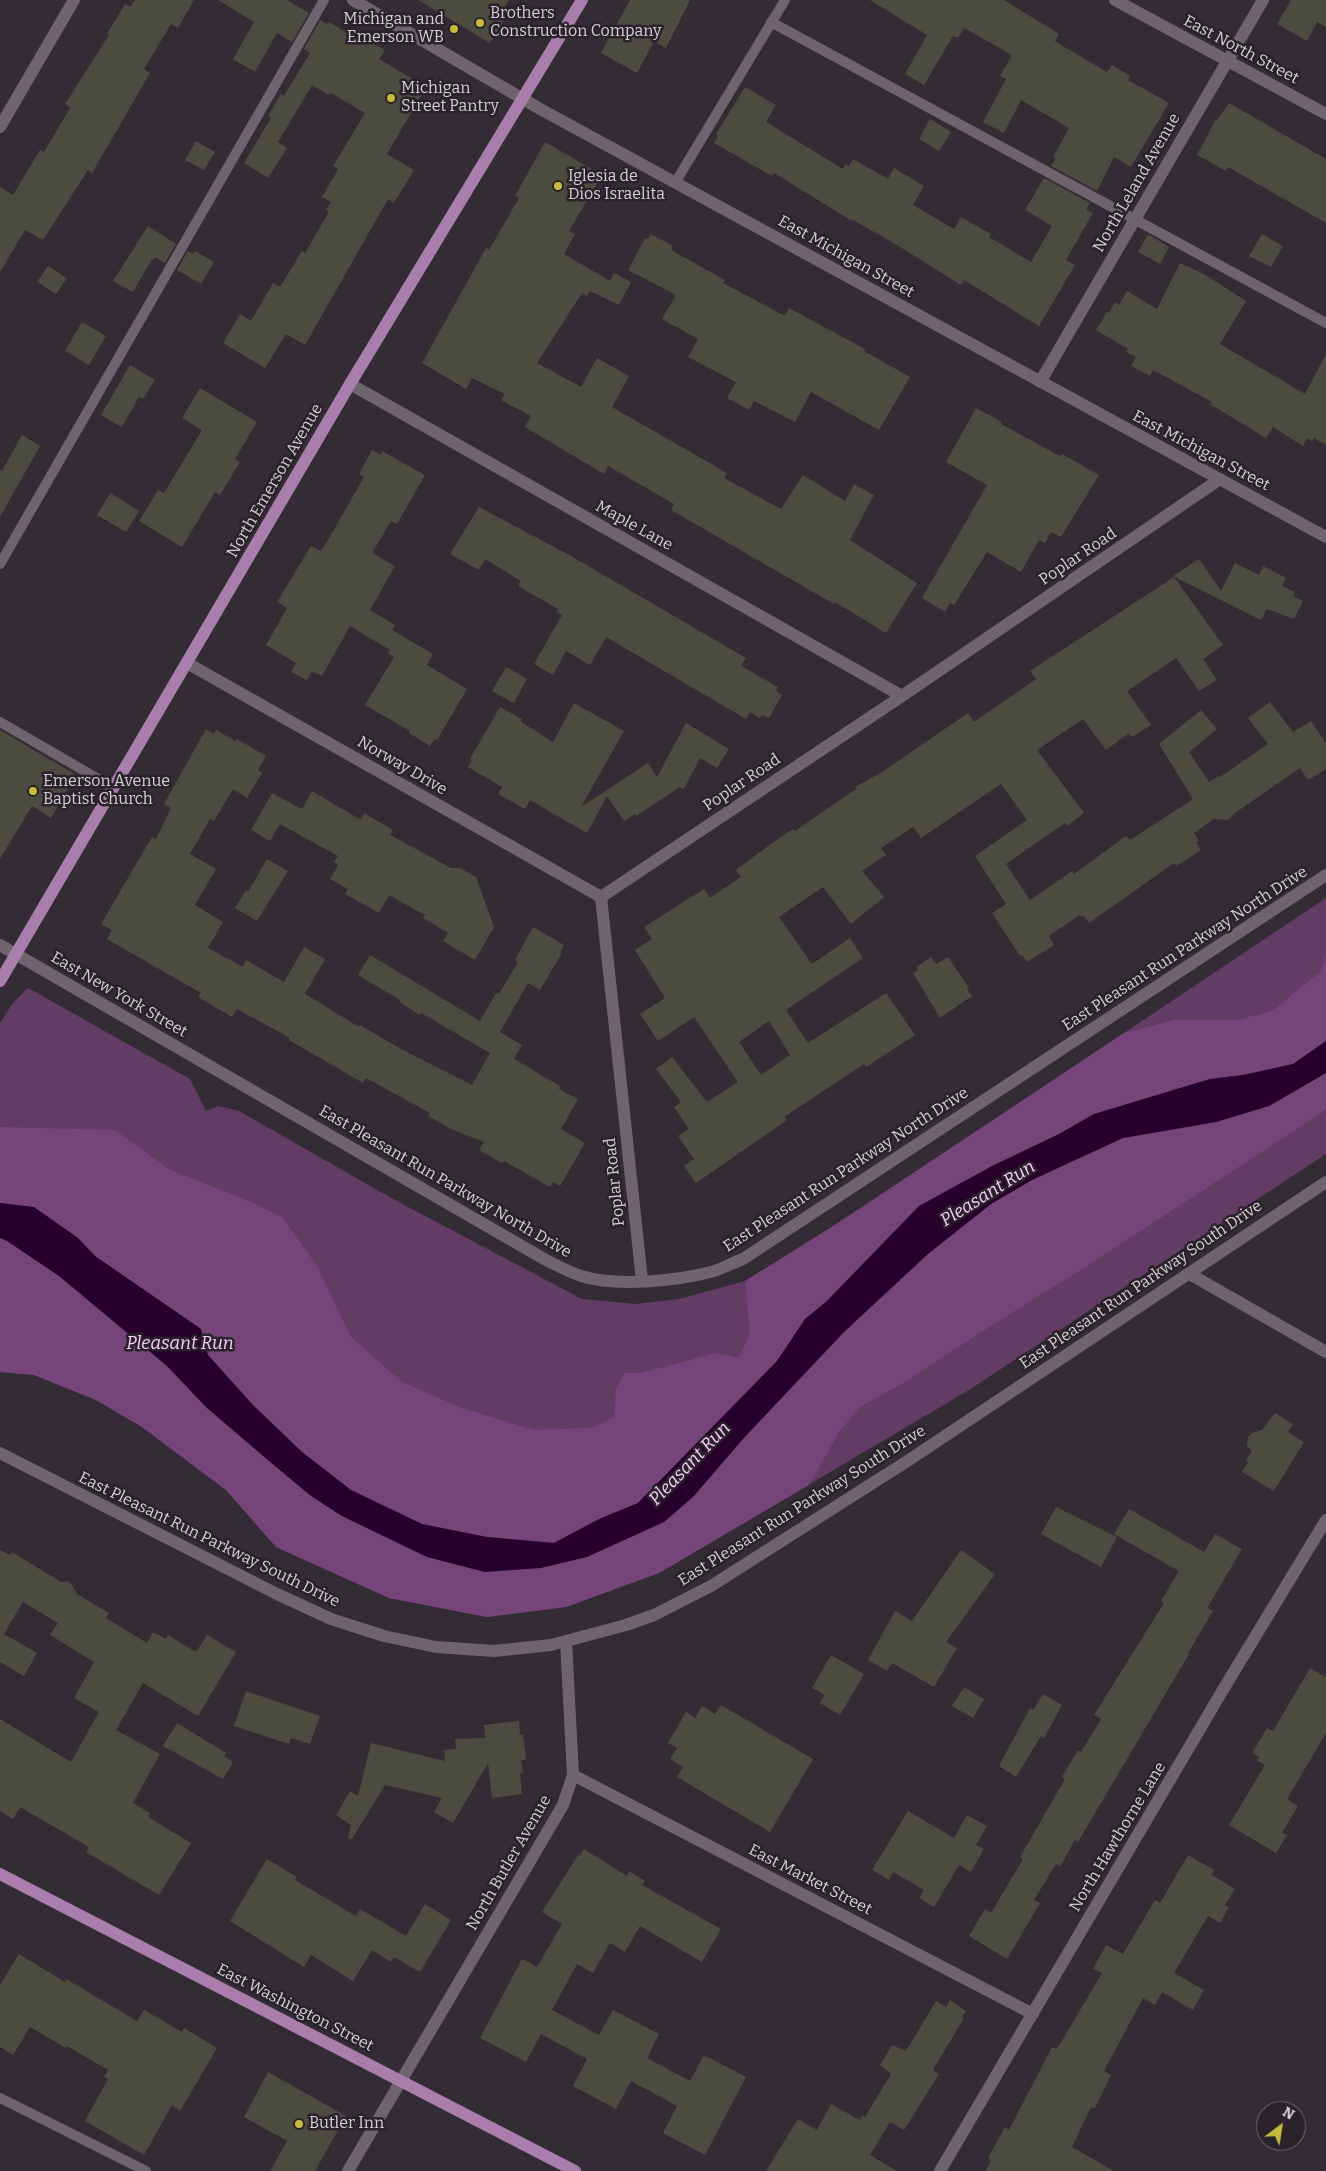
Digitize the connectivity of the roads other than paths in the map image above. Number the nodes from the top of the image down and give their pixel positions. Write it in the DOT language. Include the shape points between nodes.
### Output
graph roads {
  1 [pos="74,0"];
  2 [pos="324,0"];
  3 [pos="353,0"];
  4 [pos="582,0"];
  5 [pos="785,0"];
  6 [pos="1115,0"];
  7 [pos="1263,0"];
  8 [pos="771,22"];
  9 [pos="1227,61"];
  10 [pos="521,99"];
  11 [pos="1326,114"];
  12 [pos="0,127"];
  13 [pos="675,183"];
  14 [pos="1134,220"];
  15 [pos="1326,323"];
  16 [pos="1040,382"];
  17 [pos="350,384"];
  18 [pos="1220,479"];
  19 [pos="1326,537"];
  20 [pos="0,564"];
  21 [pos="187,663"];
  22 [pos="902,696"];
  23 [pos="0,722"];
  24 [pos="114,788"];
  25 [pos="1326,875"];
  26 [pos="601,897"];
  27 [pos="0,945"];
  28 [pos="16,955"];
  29 [pos="0,980"];
  30 [pos="222,1073"];
  31 [pos="1326,1182"];
  32 [pos="1188,1273"];
  33 [pos="642,1281"];
  34 [pos="1326,1352"];
  35 [pos="0,1453"];
  36 [pos="1326,1520"];
  37 [pos="566,1641"];
  38 [pos="573,1775"];
  39 [pos="0,1874"];
  40 [pos="1033,2014"];
  41 [pos="401,2081"];
  42 [pos="0,2098"];
  43 [pos="146,2171"];
  44 [pos="348,2171"];
  45 [pos="575,2171"];
  46 [pos="940,2171"];
  1 -- 12 [label="street"];
  2 -- 20 [label="lane"];
  3 -- 10 [label="street, East Michigan Street"];
  4 -- 10 [label="main road, North Emerson Avenue"];
  5 -- 8 [label="lane"];
  6 -- 9 [label="street, East North Street"];
  7 -- 9 [label="street, North Leland Avenue"];
  8 -- 13 [label="lane"];
  8 -- 14 [label="lane"];
  9 -- 11 [label="street, East North Street"];
  9 -- 14 [label="street, North Leland Avenue"];
  10 -- 13 [label="street, East Michigan Street"];
  10 -- 17 [label="main road, North Emerson Avenue"];
  13 -- 16 [label="street, East Michigan Street"];
  14 -- 15 [label="lane"];
  14 -- 16 [label="street, North Leland Avenue"];
  16 -- 18 [label="street, East Michigan Street"];
  17 -- 21 [label="main road, North Emerson Avenue"];
  17 -- 22 [label="street, Maple Lane"];
  18 -- 19 [label="street, East Michigan Street"];
  18 -- 22 [label="street, Poplar Road"];
  21 -- 24 [label="main road, North Emerson Avenue"];
  21 -- 26 [label="street, Norway Drive"];
  22 -- 26 [label="street, Poplar Road"];
  23 -- 24 [label="lane"];
  24 -- 28 [label="main road, North Emerson Avenue"];
  25 -- 33 [label="street, East Pleasant Run Parkway North Drive" via="765,1245 712,1271"];
  26 -- 33 [label="street, Poplar Road"];
  27 -- 28 [label="street, East New York Street"];
  28 -- 29 [label="main road, North Emerson Avenue"];
  28 -- 30 [label="street, East New York Street"];
  30 -- 33 [label="street, East Pleasant Run Parkway North Drive" via="546,1260 593,1279"];
  31 -- 32 [label="street, East Pleasant Run Parkway South Drive"];
  32 -- 34 [label="street"];
  32 -- 37 [label="street, East Pleasant Run Parkway South Drive" via="909,1460 711,1586 654,1615"];
  35 -- 37 [label="street, East Pleasant Run Parkway South Drive" via="277,1594 356,1628 408,1642 467,1650 494,1651"];
  36 -- 40 [label="street, North Hawthorne Lane"];
  37 -- 38 [label="street, North Butler Avenue"];
  38 -- 40 [label="street, East Market Street"];
  38 -- 41 [label="street, North Butler Avenue" via="559,1814"];
  39 -- 41 [label="main road, East Washington Street"];
  40 -- 46 [label="street, North Hawthorne Lane"];
  41 -- 44 [label="street, North Butler Avenue"];
  41 -- 45 [label="main road, East Washington Street"];
  42 -- 43 [label="lane"];
}
